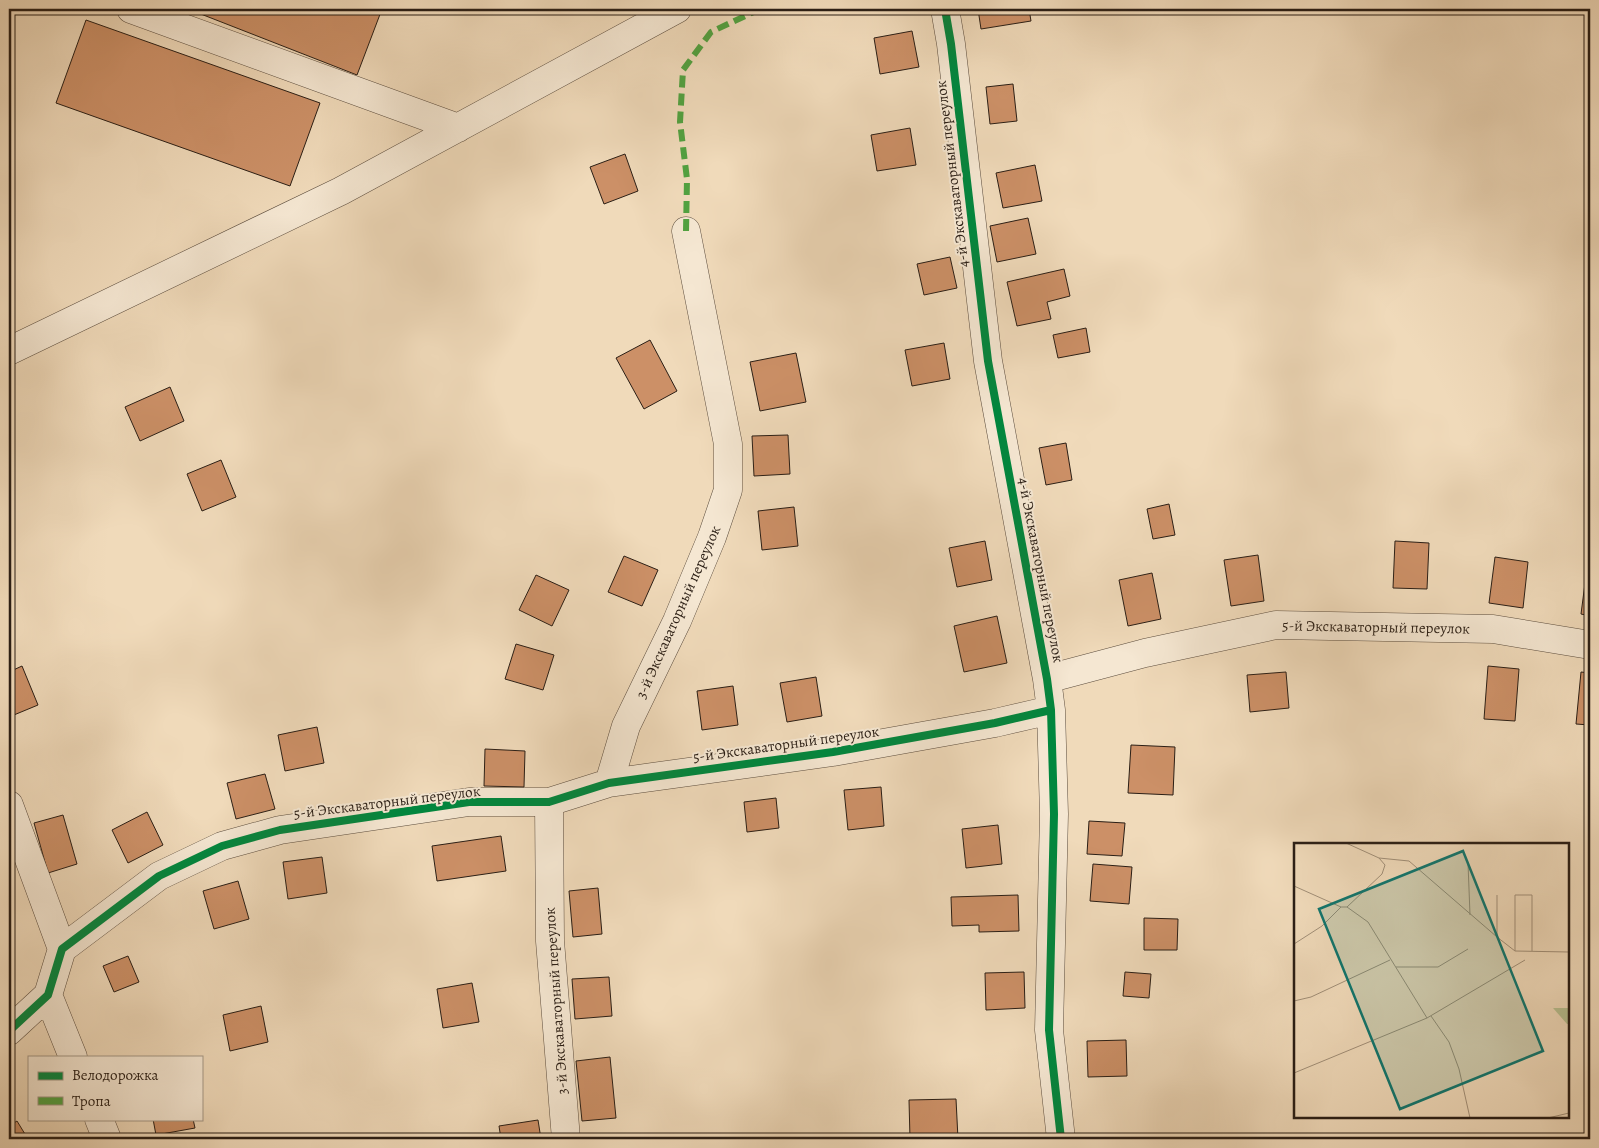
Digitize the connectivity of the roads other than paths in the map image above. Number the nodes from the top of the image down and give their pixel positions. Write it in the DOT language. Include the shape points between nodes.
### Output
graph roads {
  1 [pos="131,9"];
  2 [pos="677,9"];
  3 [pos="945,9"];
  4 [pos="458,128"];
  5 [pos="686,231"];
  6 [pos="9,351"];
  7 [pos="1590,645"];
  8 [pos="1047,679"];
  9 [pos="1051,710"];
  10 [pos="609,783"];
  11 [pos="549,802"];
  12 [pos="9,805"];
  13 [pos="62,949"];
  14 [pos="48,995"];
  15 [pos="9,1032"];
  16 [pos="73,1056"];
  17 [pos="99,1120"];
  18 [pos="107,1139"];
  19 [pos="566,1139"];
  20 [pos="1061,1139"];
  1 -- 4 [label="street"];
  2 -- 4 [label="street"];
  3 -- 8 [label="street, 4-й Экскаваторный переулок" via="988,360"];
  4 -- 6 [label="street" via="341,191"];
  5 -- 10 [label="street, 3-й Экскаваторный переулок" via="728,444 728,490 677,621 626,726"];
  7 -- 8 [label="street, 5-й Экскаваторный переулок" via="1492,629 1276,625 1145,653"];
  8 -- 9 [label="street, 4-й Экскаваторный переулок"];
  9 -- 10 [label="street, 5-й Экскаваторный переулок" via="833,752"];
  9 -- 20 [label="street, 4-й Экскаваторный переулок" via="1054,814 1049,1030"];
  10 -- 11 [label="street, 5-й Экскаваторный переулок"];
  11 -- 13 [label="street, 5-й Экскаваторный переулок" via="469,802 280,830 222,846 159,876"];
  11 -- 19 [label="street, 3-й Экскаваторный переулок" via="550,941"];
  12 -- 13 [label="street"];
  13 -- 14 [label="street"];
  14 -- 15 [label="street"];
  14 -- 16 [label="street"];
  17 -- 18 [label="street"];
}
